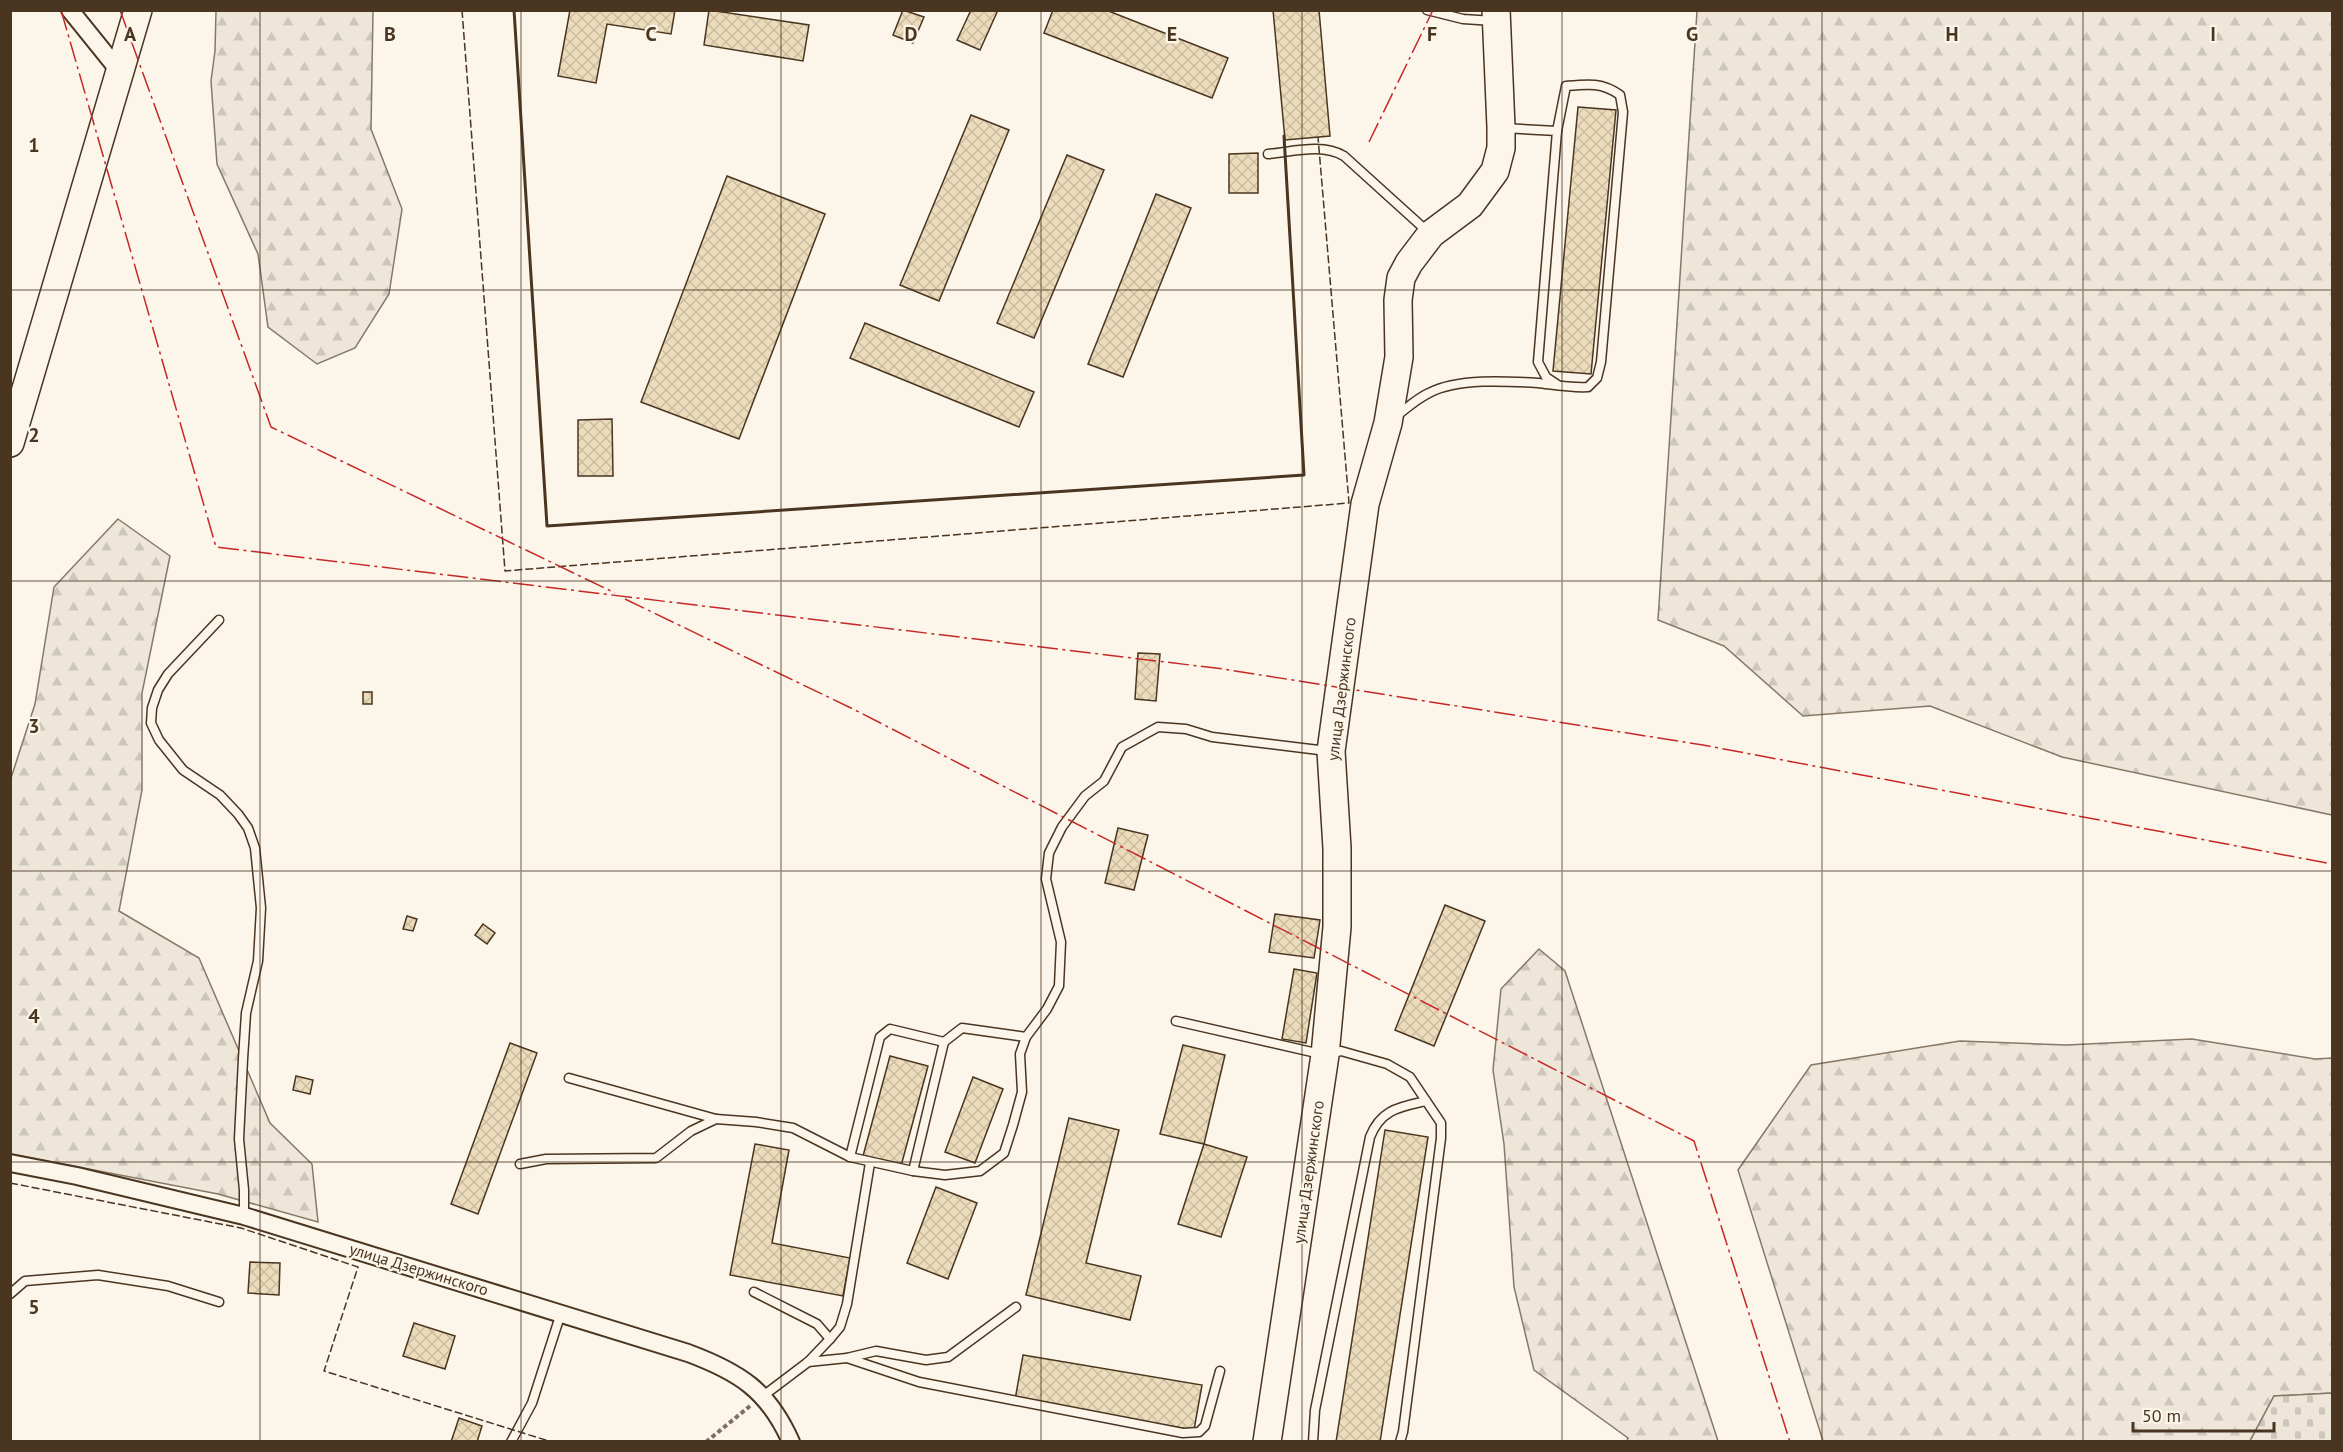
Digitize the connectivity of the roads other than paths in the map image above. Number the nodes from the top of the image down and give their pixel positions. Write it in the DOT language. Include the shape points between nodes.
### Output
graph roads {
  1 [pos="70,10"];
  2 [pos="138,10"];
  3 [pos="1427,10"];
  4 [pos="1496,16"];
  5 [pos="120,72"];
  6 [pos="1501,127"];
  7 [pos="1557,131"];
  8 [pos="1268,154"];
  9 [pos="1431,234"];
  10 [pos="1561,387"];
  11 [pos="1388,423"];
  12 [pos="10,443"];
  13 [pos="219,621"];
  14 [pos="1331,751"];
  15 [pos="1176,1021"];
  16 [pos="1026,1036"];
  17 [pos="944,1042"];
  18 [pos="1325,1055"];
  19 [pos="569,1078"];
  20 [pos="1426,1101"];
  21 [pos="716,1119"];
  22 [pos="850,1157"];
  23 [pos="870,1162"];
  24 [pos="10,1163"];
  25 [pos="520,1164"];
  26 [pos="913,1171"];
  27 [pos="244,1216"];
  28 [pos="754,1292"];
  29 [pos="10,1294"];
  30 [pos="219,1302"];
  31 [pos="1016,1307"];
  32 [pos="561,1313"];
  33 [pos="830,1339"];
  34 [pos="847,1358"];
  35 [pos="808,1362"];
  36 [pos="1220,1371"];
  37 [pos="763,1396"];
  38 [pos="511,1442"];
  39 [pos="791,1442"];
  40 [pos="1267,1442"];
  41 [pos="1313,1442"];
  42 [pos="1400,1442"];
  1 -- 5 [label="street"];
  2 -- 5 [label="main road"];
  3 -- 4 [label="lane" via="1456,18"];
  4 -- 6 [label="main road, улица Дзержинского"];
  5 -- 12 [label="main road"];
  6 -- 7 [label="lane"];
  6 -- 9 [label="main road, улица Дзержинского" via="1495,171 1470,205"];
  7 -- 10 [label="lane" via="1538,362 1546,377"];
  7 -- 10 [label="lane" via="1566,86 1597,84 1620,95 1623,112 1601,362 1597,378 1588,387"];
  8 -- 9 [label="lane" via="1336,151"];
  9 -- 11 [label="main road, улица Дзержинского" via="1401,278 1399,357"];
  10 -- 11 [label="lane" via="1470,382 1430,392"];
  11 -- 14 [label="main road, улица Дзержинского" via="1365,504"];
  13 -- 27 [label="lane" via="163,682 152,708 151,723 183,770 220,795 238,814 255,848 261,908 258,961 246,1013 243,1059 239,1138"];
  14 -- 16 [label="lane" via="1158,727 1122,747 1104,781 1085,796 1049,853 1046,879 1061,942 1059,986"];
  14 -- 18 [label="main road, улица Дзержинского" via="1337,927"];
  15 -- 18 [label="lane"];
  16 -- 17 [label="lane" via="962,1028"];
  16 -- 26 [label="lane" via="1020,1054 1022,1092 1004,1153 980,1171 945,1175"];
  17 -- 22 [label="lane" via="890,1029 880,1037"];
  17 -- 26 [label="lane"];
  18 -- 20 [label="lane" via="1341,1051 1387,1064 1410,1077"];
  18 -- 40 [label="main road, улица Дзержинского"];
  19 -- 21 [label="lane"];
  20 -- 41 [label="lane" via="1382,1116 1370,1137"];
  20 -- 42 [label="lane" via="1441,1123 1441,1138"];
  21 -- 22 [label="lane" via="793,1128"];
  21 -- 25 [label="lane" via="691,1131 656,1158 546,1159"];
  22 -- 23 [label="lane"];
  23 -- 26 [label="lane"];
  23 -- 33 [label="lane" via="847,1304 840,1327"];
  24 -- 27 [label="street, улица Дзержинского"];
  27 -- 32 [label="street, улица Дзержинского"];
  28 -- 33 [label="lane" via="817,1324"];
  29 -- 30 [label="lane" via="25,1281 98,1275 168,1286"];
  31 -- 34 [label="lane" via="948,1357 926,1360 876,1351"];
  32 -- 37 [label="street, улица Дзержинского" via="720,1365"];
  32 -- 38 [label="lane" via="532,1403"];
  33 -- 35 [label="lane"];
  34 -- 35 [label="lane"];
  34 -- 36 [label="lane" via="919,1382 1183,1433 1198,1432 1205,1426"];
  35 -- 37 [label="lane"];
  37 -- 39 [label="street, улица Дзержинского"];
}
